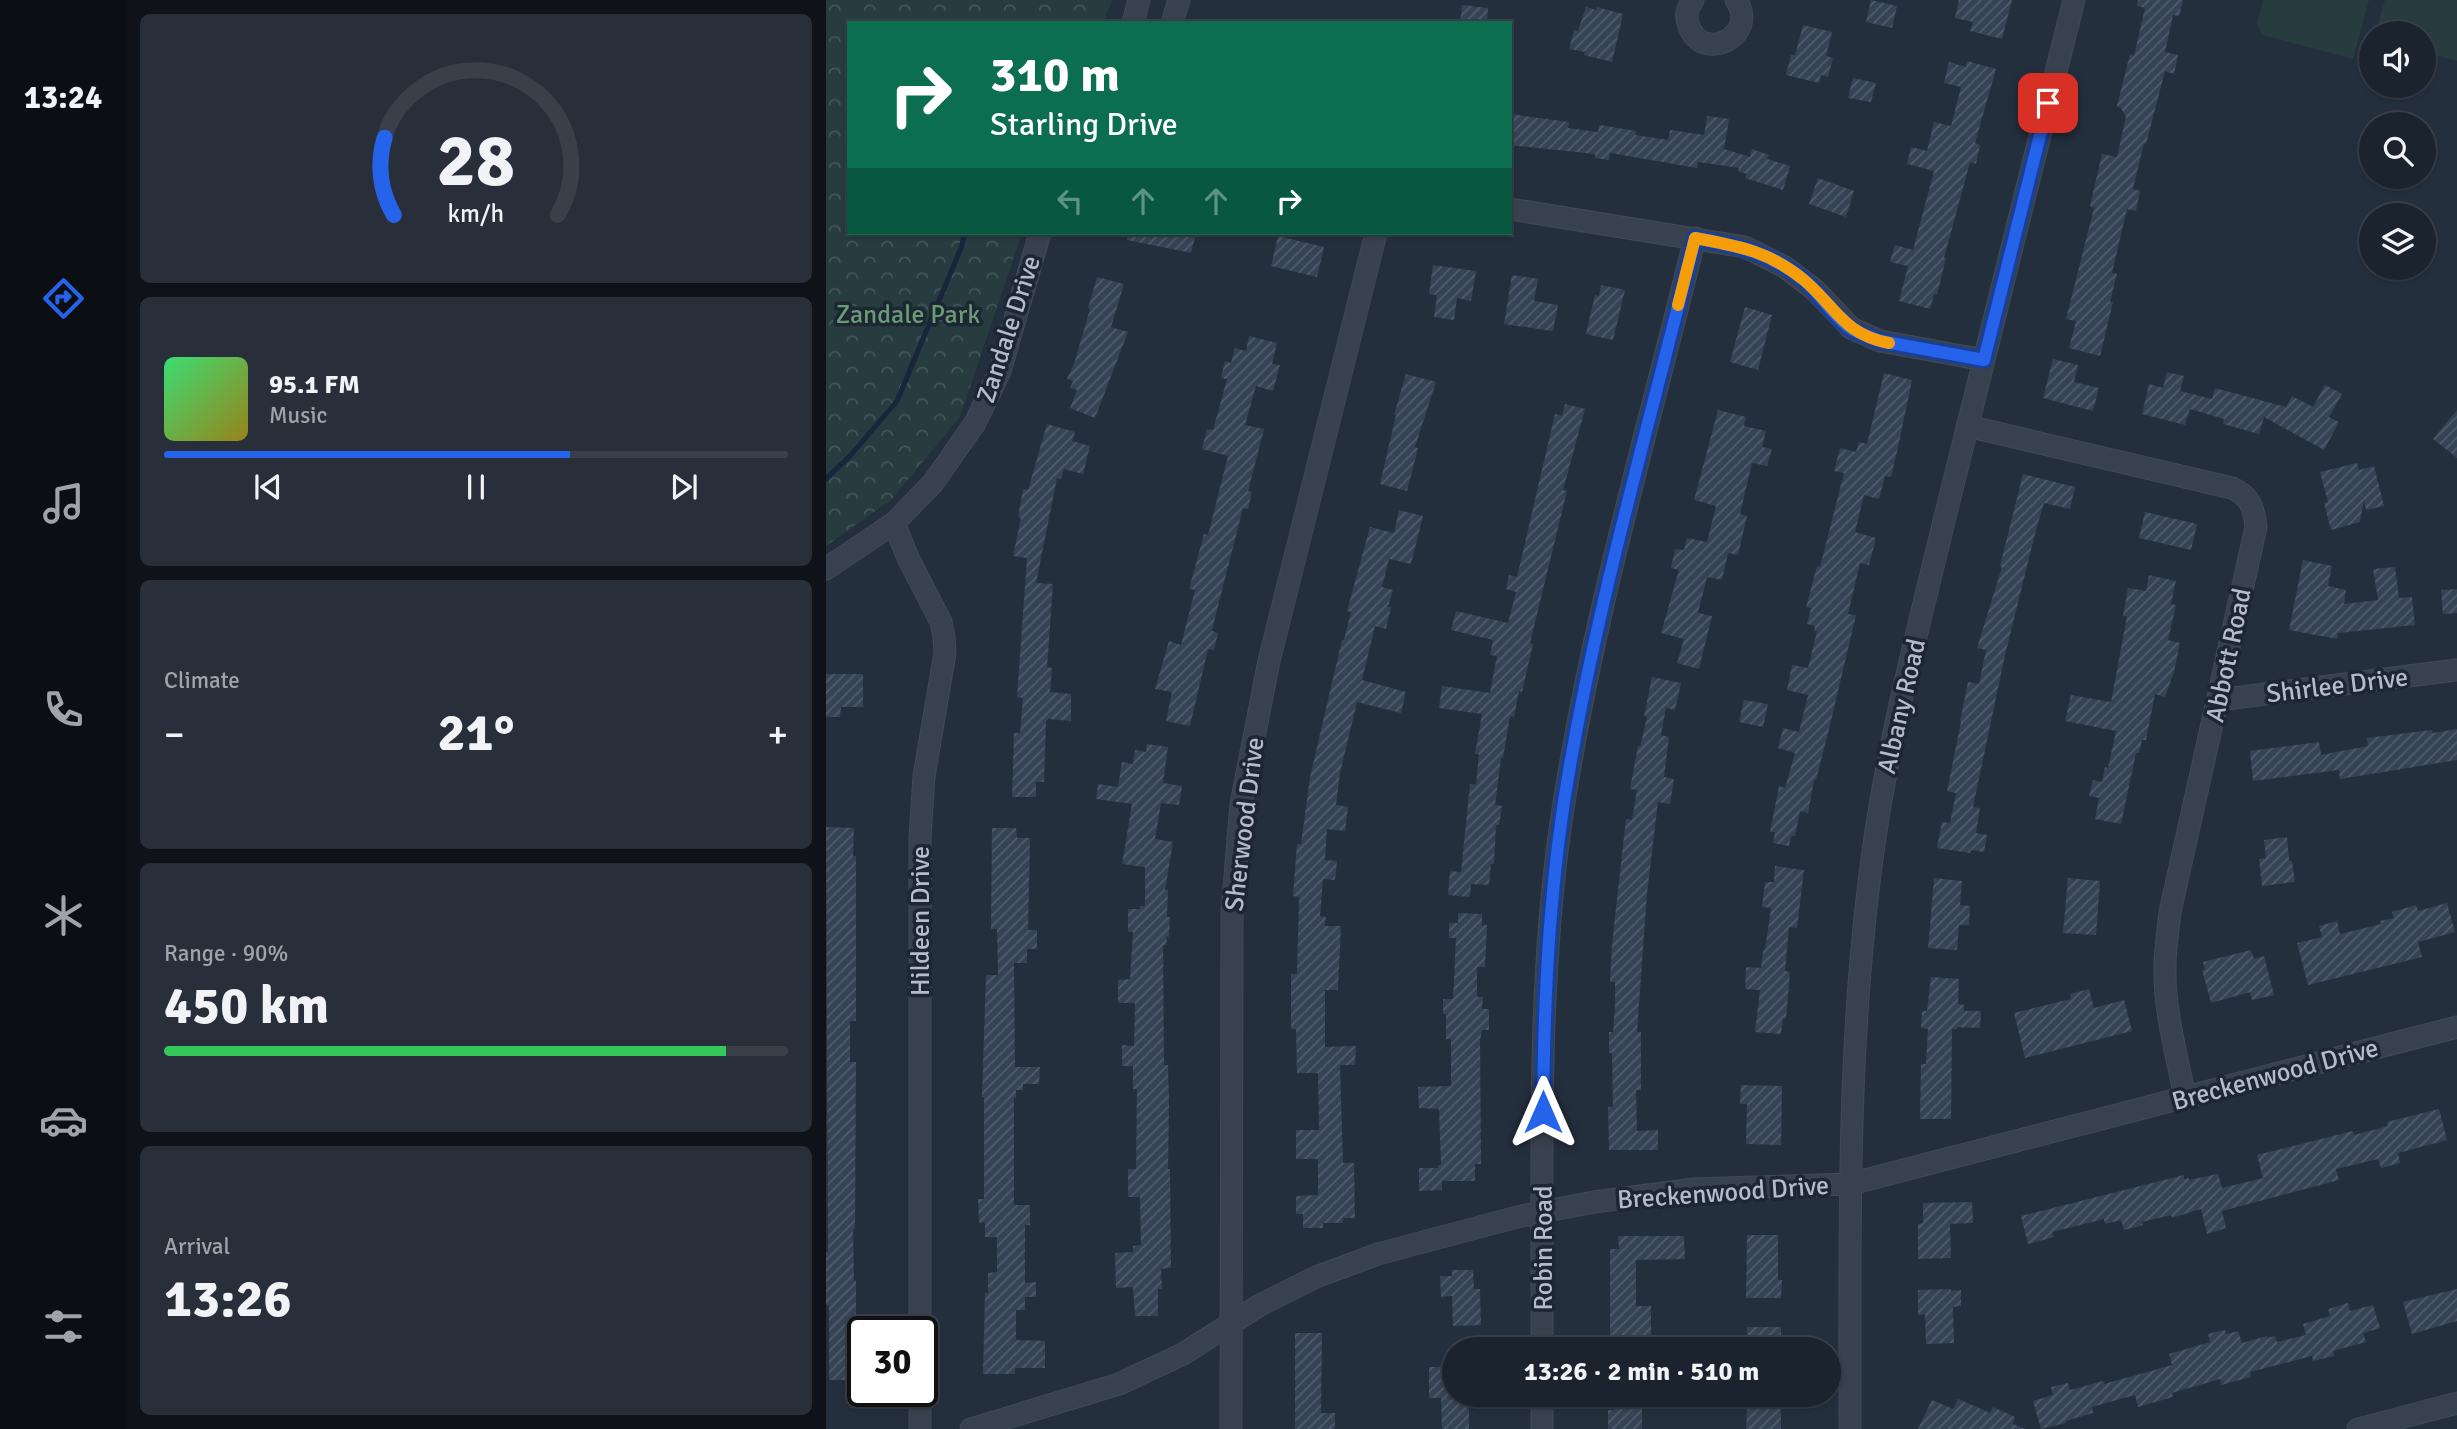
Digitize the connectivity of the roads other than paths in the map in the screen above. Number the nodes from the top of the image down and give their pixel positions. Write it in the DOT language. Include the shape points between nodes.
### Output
graph roads {
  1 [pos="1139,0"];
  2 [pos="1179,0"];
  3 [pos="1693,0"];
  4 [pos="1736,0"];
  5 [pos="2074,0"];
  6 [pos="1134,21"];
  7 [pos="1173,21"];
  8 [pos="1512,209"];
  9 [pos="1039,235"];
  10 [pos="1376,235"];
  11 [pos="1695,238"];
  12 [pos="1984,360"];
  13 [pos="1968,426"];
  14 [pos="894,523"];
  15 [pos="826,569"];
  16 [pos="2457,670"];
  17 [pos="2218,700"];
  18 [pos="2457,1027"];
  19 [pos="2185,1098"];
  20 [pos="1850,1184"];
  21 [pos="1543,1211"];
  22 [pos="920,1316"];
  23 [pos="1231,1324"];
  24 [pos="1542,1337"];
  25 [pos="2457,1403"];
  26 [pos="920,1407"];
  27 [pos="1542,1407"];
  28 [pos="920,1429"];
  29 [pos="971,1429"];
  30 [pos="1231,1429"];
  31 [pos="1542,1429"];
  32 [pos="1850,1429"];
  33 [pos="2358,1429"];
  1 -- 6 [label="street"];
  2 -- 7 [label="street"];
  3 -- 4 [label="street" via="1687,14 1690,31 1713,45 1737,32 1742,15"];
  5 -- 12 [label="street, Albany Road"];
  8 -- 11 [label="street"];
  9 -- 14 [label="street, Zandale Drive" via="989,397 933,483"];
  10 -- 23 [label="street, Sherwood Drive" via="1269,661 1241,804 1232,911"];
  11 -- 12 [label="street" via="1767,256 1803,279 1844,323 1865,336"];
  11 -- 21 [label="street, Robin Road" via="1592,652 1572,751 1547,950"];
  12 -- 13 [label="street, Albany Road"];
  13 -- 17 [label="street, Abbott Road" via="2232,488 2247,498 2256,527"];
  13 -- 20 [label="street, Albany Road" via="1898,711 1876,833 1855,1032"];
  14 -- 15 [label="street, Zandale Drive"];
  14 -- 22 [label="street, Hildeen Drive" via="941,622 945,653 920,827"];
  16 -- 17 [label="street, Shirlee Drive"];
  17 -- 19 [label="street, Abbott Road" via="2166,941 2166,995"];
  18 -- 19 [label="street, Breckenwood Drive"];
  19 -- 20 [label="street, Breckenwood Drive"];
  20 -- 21 [label="street, Breckenwood Drive" via="1695,1189"];
  20 -- 32 [label="street, Albany Road"];
  21 -- 23 [label="street, Breckenwood Drive" via="1346,1264"];
  21 -- 24 [label="street, Robin Road"];
  23 -- 29 [label="street, Breckenwood Drive" via="1119,1384"];
  23 -- 30 [label="street, Sherwood Drive"];
  25 -- 33 [label="street"];
  26 -- 28 [label="street"];
  27 -- 31 [label="street"];
}
